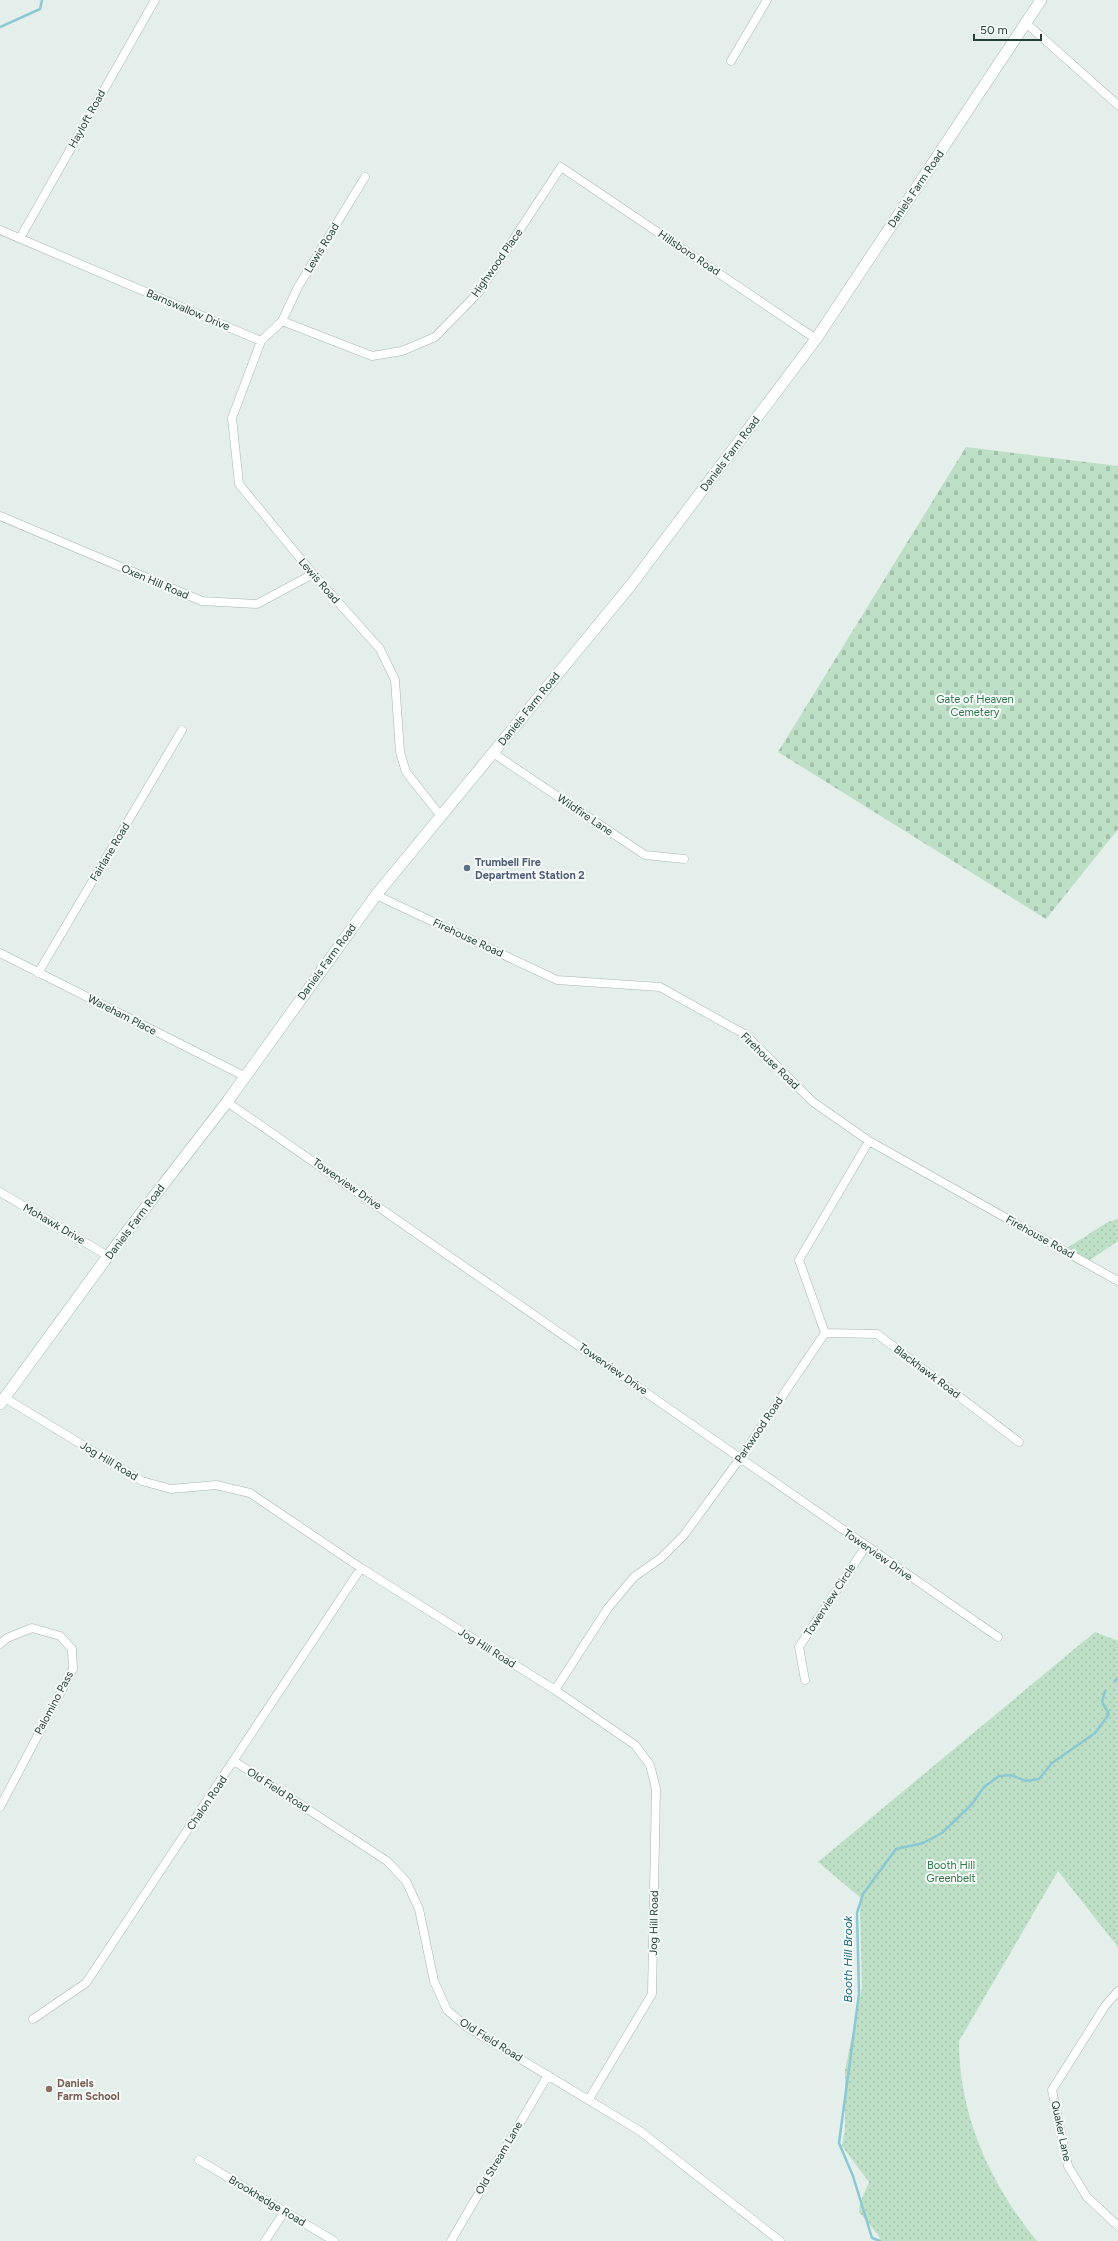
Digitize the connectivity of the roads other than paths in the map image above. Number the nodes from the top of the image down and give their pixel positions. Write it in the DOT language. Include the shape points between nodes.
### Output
graph roads {
  1 [pos="155,0"];
  2 [pos="767,0"];
  3 [pos="1041,0"];
  4 [pos="1026,23"];
  5 [pos="730,61"];
  6 [pos="1118,105"];
  7 [pos="561,167"];
  8 [pos="365,177"];
  9 [pos="0,230"];
  10 [pos="20,238"];
  11 [pos="282,321"];
  12 [pos="816,339"];
  13 [pos="261,341"];
  14 [pos="0,516"];
  15 [pos="313,574"];
  16 [pos="182,730"];
  17 [pos="493,753"];
  18 [pos="440,815"];
  19 [pos="684,859"];
  20 [pos="376,894"];
  21 [pos="0,953"];
  22 [pos="38,973"];
  23 [pos="244,1076"];
  24 [pos="227,1102"];
  25 [pos="869,1141"];
  26 [pos="0,1192"];
  27 [pos="108,1256"];
  28 [pos="1118,1281"];
  29 [pos="825,1333"];
  30 [pos="3,1401"];
  31 [pos="1019,1442"];
  32 [pos="741,1457"];
  33 [pos="866,1546"];
  34 [pos="361,1568"];
  35 [pos="998,1637"];
  36 [pos="0,1644"];
  37 [pos="805,1680"];
  38 [pos="555,1690"];
  39 [pos="234,1761"];
  40 [pos="0,1807"];
  41 [pos="1118,1990"];
  42 [pos="33,2019"];
  43 [pos="548,2075"];
  44 [pos="589,2099"];
  45 [pos="199,2160"];
  46 [pos="285,2211"];
  47 [pos="1118,2226"];
  48 [pos="265,2241"];
  49 [pos="334,2241"];
  50 [pos="451,2241"];
  51 [pos="780,2241"];
  1 -- 10 [label="street, Hayloft Road"];
  2 -- 5 [label="street"];
  3 -- 4 [label="main road, Daniels Farm Road"];
  4 -- 6 [label="street"];
  4 -- 12 [label="main road, Daniels Farm Road"];
  7 -- 11 [label="street, Highwood Place" via="479,292 435,337 402,351 372,356"];
  7 -- 12 [label="street, Hillsboro Road"];
  8 -- 11 [label="street, Lewis Road" via="298,287"];
  9 -- 10 [label="street, Barnswallow Drive"];
  10 -- 13 [label="street, Barnswallow Drive"];
  11 -- 13 [label="street"];
  12 -- 17 [label="main road, Daniels Farm Road" via="631,585"];
  13 -- 15 [label="street, Lewis Road" via="232,418 239,484"];
  14 -- 15 [label="street, Oxen Hill Road" via="202,601 257,604"];
  15 -- 18 [label="street, Lewis Road" via="380,649 388,664 395,680 400,752 406,772"];
  16 -- 22 [label="street, Fairlane Road"];
  17 -- 18 [label="main road, Daniels Farm Road"];
  17 -- 19 [label="street, Wildfire Lane" via="645,855"];
  18 -- 20 [label="main road, Daniels Farm Road"];
  20 -- 23 [label="main road, Daniels Farm Road"];
  20 -- 25 [label="street, Firehouse Road" via="556,980 660,987 746,1036 812,1102"];
  21 -- 22 [label="street, Wareham Place"];
  22 -- 23 [label="street, Wareham Place"];
  23 -- 24 [label="main road, Daniels Farm Road"];
  24 -- 27 [label="main road, Daniels Farm Road"];
  24 -- 32 [label="street, Towerview Drive"];
  25 -- 28 [label="street, Firehouse Road"];
  25 -- 29 [label="street" via="799,1260"];
  26 -- 27 [label="street, Mohawk Drive"];
  27 -- 30 [label="main road, Daniels Farm Road"];
  29 -- 31 [label="street, Blackhawk Road" via="877,1334"];
  29 -- 32 [label="street, Parkwood Road"];
  30 -- 34 [label="street, Jog Hill Road" via="142,1481 171,1489 216,1485 250,1493"];
  32 -- 33 [label="street, Towerview Drive"];
  32 -- 38 [label="street, Parkwood Road" via="684,1535 661,1558 634,1577 608,1608"];
  33 -- 35 [label="street, Towerview Drive"];
  33 -- 37 [label="street, Towerview Circle" via="799,1647"];
  34 -- 38 [label="street, Jog Hill Road"];
  34 -- 39 [label="street, Chalon Road"];
  36 -- 40 [label="street, Palomino Pass" via="7,1638 32,1628 60,1636 72,1649 73,1669"];
  38 -- 44 [label="street, Jog Hill Road" via="635,1745 650,1765 656,1789 652,1994"];
  39 -- 42 [label="street, Chalon Road" via="86,1983"];
  39 -- 43 [label="street, Old Field Road" via="387,1861 406,1881 419,1910 434,1981 447,2010 467,2027"];
  41 -- 47 [label="street, Quaker Lane" via="1105,2006 1052,2090 1068,2166 1087,2198"];
  43 -- 44 [label="street, Old Field Road"];
  43 -- 50 [label="street, Old Stream Lane"];
  44 -- 51 [label="street, Old Field Road" via="640,2131"];
  45 -- 46 [label="street, Brookhedge Road"];
  46 -- 48 [label="street"];
  46 -- 49 [label="street, Brookhedge Road"];
}
